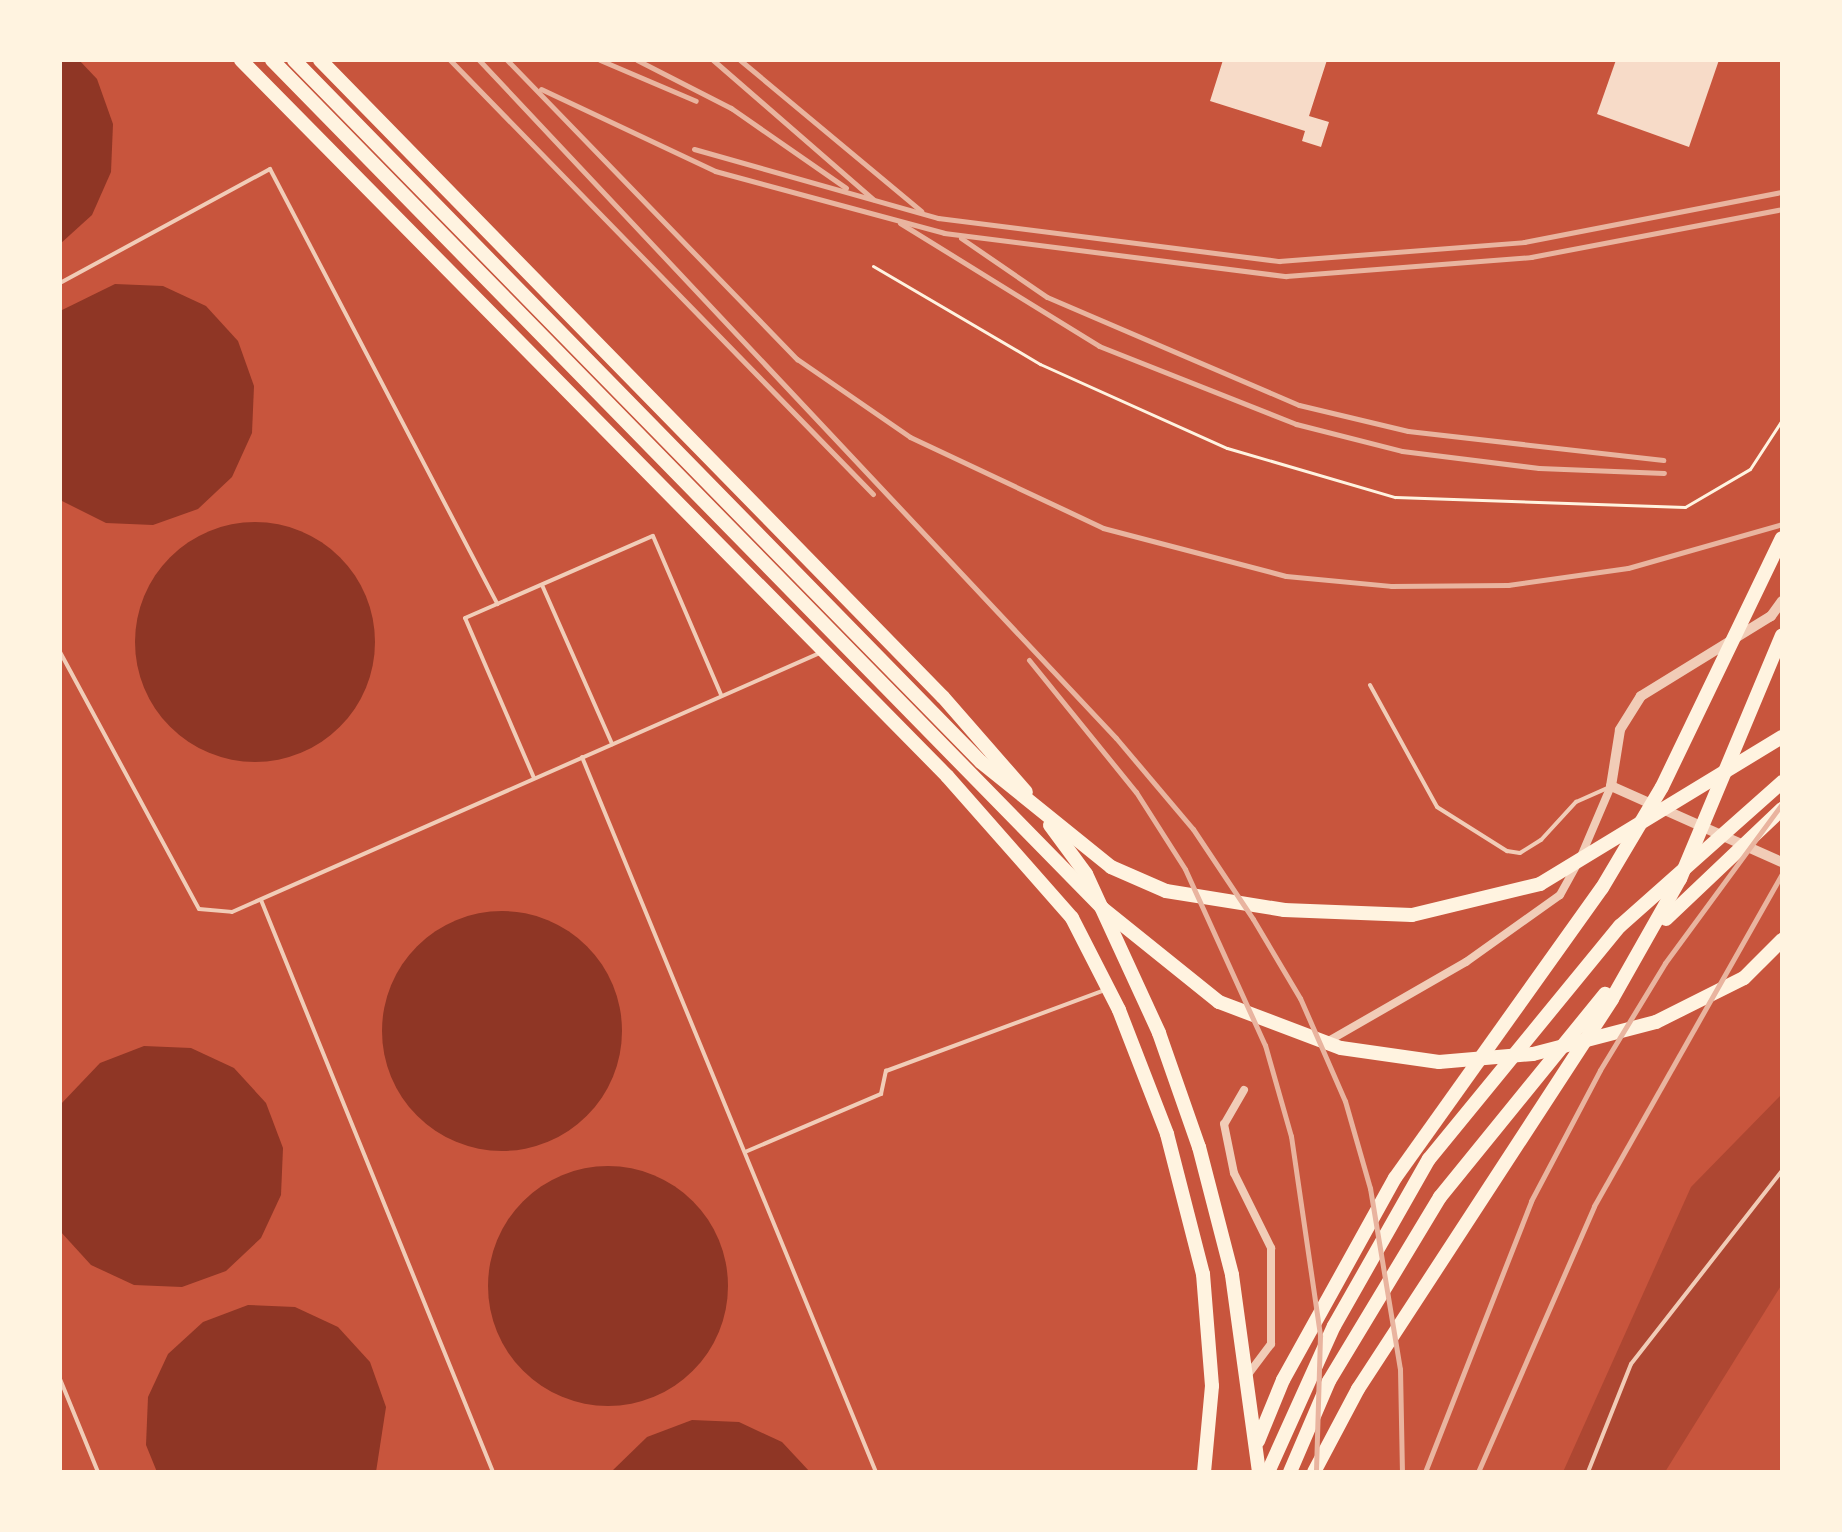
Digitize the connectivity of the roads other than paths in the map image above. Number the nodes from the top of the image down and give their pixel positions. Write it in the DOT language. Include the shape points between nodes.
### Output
graph roads {
  1 [pos="241,60"];
  2 [pos="272,60"];
  3 [pos="294,60"];
  4 [pos="320,60"];
  5 [pos="60,283"];
  6 [pos="1782,538"];
  7 [pos="542,584"];
  8 [pos="1782,601"];
  9 [pos="497,604"];
  10 [pos="1782,635"];
  11 [pos="824,651"];
  12 [pos="60,652"];
  13 [pos="1370,685"];
  14 [pos="721,695"];
  15 [pos="1782,737"];
  16 [pos="612,744"];
  17 [pos="582,757"];
  18 [pos="534,778"];
  19 [pos="1782,782"];
  20 [pos="1611,786"];
  21 [pos="1782,809"];
  22 [pos="1782,862"];
  23 [pos="261,899"];
  24 [pos="1782,940"];
  25 [pos="1108,989"];
  26 [pos="1324,1043"];
  27 [pos="1244,1090"];
  28 [pos="745,1152"];
  29 [pos="1782,1171"];
  30 [pos="1248,1374"];
  31 [pos="60,1379"];
  32 [pos="98,1472"];
  33 [pos="493,1472"];
  34 [pos="876,1472"];
  35 [pos="1204,1472"];
  36 [pos="1251,1472"];
  37 [pos="1259,1472"];
  38 [pos="1268,1472"];
  39 [pos="1290,1472"];
  40 [pos="1314,1472"];
  41 [pos="1588,1472"];
  1 -- 11 [label="highway"];
  2 -- 24 [label="highway" via="1102,908 1219,1002 1341,1048 1439,1062 1533,1054 1656,1022 1744,978"];
  3 -- 15 [label="highway" via="981,762 1111,867 1166,891 1284,910 1412,915 1540,884"];
  4 -- 30 [label="highway" via="943,697 1010,770 1086,874 1159,1033 1199,1147"];
  5 -- 9 [label="lane" via="270,169"];
  6 -- 36 [label="highway" via="1662,787 1602,888 1429,1127 1341,1270 1283,1380"];
  7 -- 9 [label="lane"];
  7 -- 14 [label="lane" via="653,536"];
  7 -- 16 [label="lane"];
  8 -- 20 [label="street" via="1771,616 1641,696 1620,730"];
  9 -- 18 [label="lane" via="465,618"];
  10 -- 40 [label="highway" via="1680,879 1612,999 1358,1389"];
  11 -- 14 [label="lane"];
  11 -- 25 [label="highway" via="1072,918"];
  12 -- 23 [label="lane" via="199,909 232,912"];
  13 -- 20 [label="lane" via="1437,807 1507,851 1520,853 1541,840 1576,802"];
  14 -- 16 [label="lane"];
  16 -- 17 [label="lane"];
  17 -- 18 [label="lane"];
  17 -- 28 [label="lane"];
  18 -- 23 [label="lane"];
  19 -- 38 [label="highway" via="1620,926 1429,1159 1334,1326"];
  20 -- 22 [label="street"];
  20 -- 26 [label="street" via="1603,817 1560,895 1466,962"];
  21 -- 39 [label="highway" via="1687,893 1440,1197 1329,1381"];
  23 -- 33 [label="lane"];
  25 -- 28 [label="lane" via="886,1071 881,1094"];
  25 -- 35 [label="highway" via="1167,1134 1203,1274 1212,1386"];
  27 -- 30 [label="street" via="1224,1124 1234,1173 1271,1248 1271,1344"];
  28 -- 34 [label="lane"];
  29 -- 41 [label="lane" via="1631,1364"];
  30 -- 37 [label="highway"];
  31 -- 32 [label="lane"];
}
